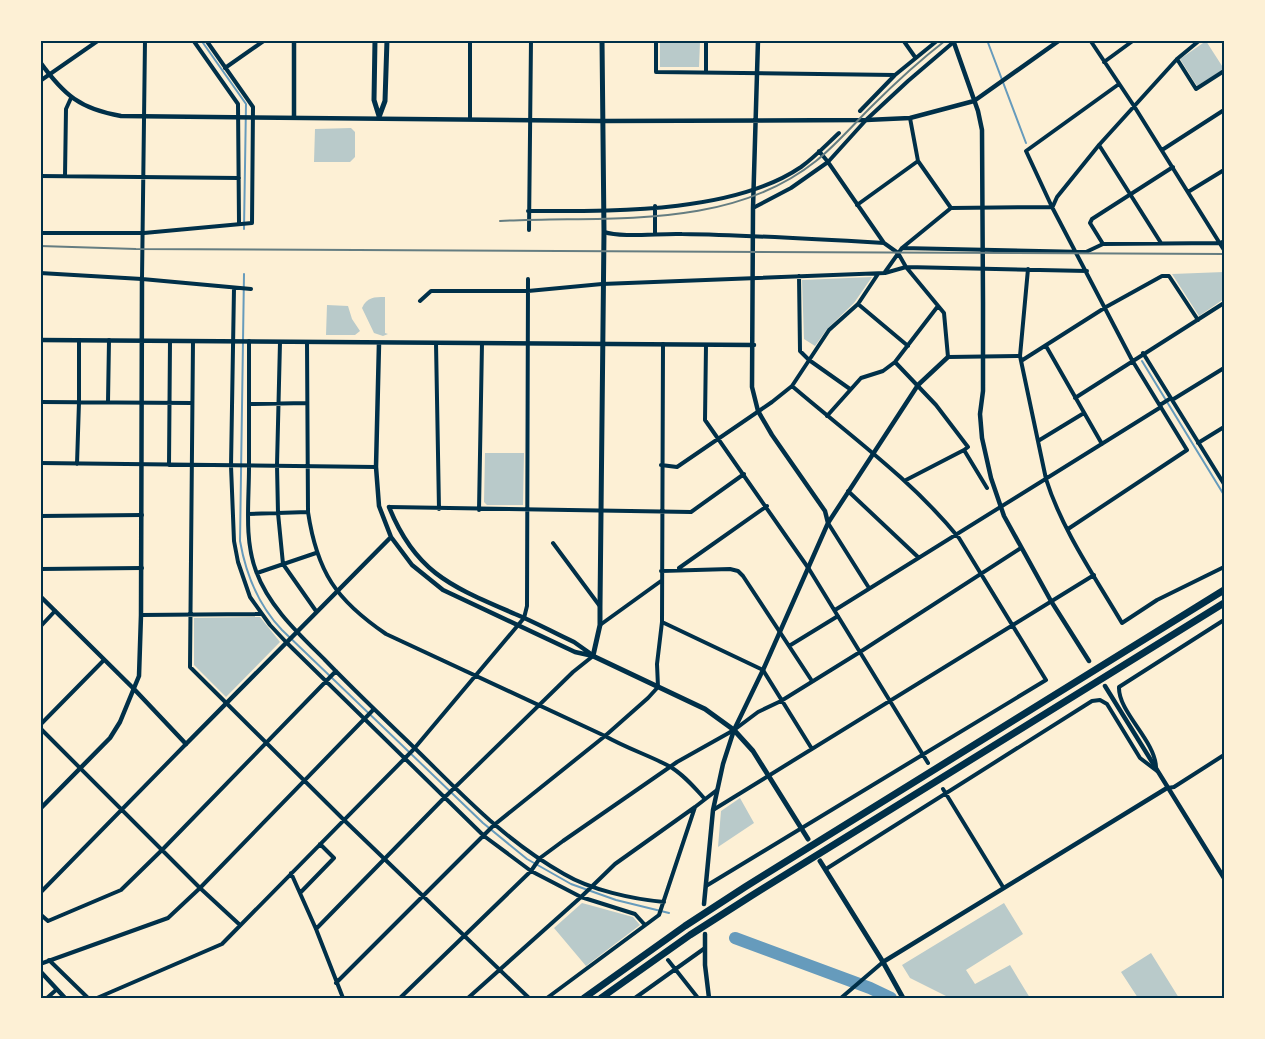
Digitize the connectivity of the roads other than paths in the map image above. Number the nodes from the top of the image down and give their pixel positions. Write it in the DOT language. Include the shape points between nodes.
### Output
graph roads {
  1 [pos="99,40"];
  2 [pos="145,40"];
  3 [pos="193,40"];
  4 [pos="206,40"];
  5 [pos="265,40"];
  6 [pos="294,40"];
  7 [pos="375,40"];
  8 [pos="387,40"];
  9 [pos="470,40"];
  10 [pos="531,40"];
  11 [pos="602,40"];
  12 [pos="656,40"];
  13 [pos="706,40"];
  14 [pos="758,40"];
  15 [pos="903,40"];
  16 [pos="938,40"];
  17 [pos="1060,40"];
  18 [pos="1090,40"];
  19 [pos="1134,40"];
  20 [pos="1200,40"];
  21 [pos="954,41"];
  22 [pos="915,57"];
  23 [pos="1177,59"];
  24 [pos="40,62"];
  25 [pos="1104,62"];
  26 [pos="225,68"];
  27 [pos="1224,71"];
  28 [pos="706,73"];
  29 [pos="757,74"];
  30 [pos="50,75"];
  31 [pos="895,75"];
  32 [pos="40,81"];
  33 [pos="1119,84"];
  34 [pos="71,98"];
  35 [pos="974,100"];
  36 [pos="1134,106"];
  37 [pos="1224,110"];
  38 [pos="860,111"];
  39 [pos="240,116"];
  40 [pos="145,117"];
  41 [pos="251,117"];
  42 [pos="294,117"];
  43 [pos="379,117"];
  44 [pos="470,118"];
  45 [pos="910,118"];
  46 [pos="531,119"];
  47 [pos="866,120"];
  48 [pos="602,121"];
  49 [pos="755,122"];
  50 [pos="838,133"];
  51 [pos="1099,145"];
  52 [pos="1162,150"];
  53 [pos="819,151"];
  54 [pos="918,161"];
  55 [pos="828,162"];
  56 [pos="1173,167"];
  57 [pos="1224,170"];
  58 [pos="40,176"];
  59 [pos="65,177"];
  60 [pos="144,178"];
  61 [pos="238,178"];
  62 [pos="753,189"];
  63 [pos="1188,192"];
  64 [pos="1130,193"];
  65 [pos="858,205"];
  66 [pos="655,206"];
  67 [pos="1053,207"];
  68 [pos="753,208"];
  69 [pos="951,208"];
  70 [pos="984,208"];
  71 [pos="528,211"];
  72 [pos="602,211"];
  73 [pos="240,223"];
  74 [pos="528,230"];
  75 [pos="604,232"];
  76 [pos="40,233"];
  77 [pos="144,233"];
  78 [pos="655,233"];
  79 [pos="752,236"];
  80 [pos="1222,242"];
  81 [pos="884,243"];
  82 [pos="1103,244"];
  83 [pos="1161,244"];
  84 [pos="902,248"];
  85 [pos="983,250"];
  86 [pos="1224,250"];
  87 [pos="1077,252"];
  88 [pos="898,253"];
  89 [pos="906,267"];
  90 [pos="983,268"];
  91 [pos="1028,270"];
  92 [pos="1088,271"];
  93 [pos="40,273"];
  94 [pos="885,273"];
  95 [pos="879,274"];
  96 [pos="799,276"];
  97 [pos="753,278"];
  98 [pos="142,279"];
  99 [pos="528,279"];
  100 [pos="602,284"];
  101 [pos="237,288"];
  102 [pos="249,289"];
  103 [pos="528,291"];
  104 [pos="420,301"];
  105 [pos="1224,303"];
  106 [pos="858,304"];
  107 [pos="938,306"];
  108 [pos="1106,308"];
  109 [pos="1198,320"];
  110 [pos="40,340"];
  111 [pos="79,340"];
  112 [pos="109,340"];
  113 [pos="142,340"];
  114 [pos="170,340"];
  115 [pos="193,341"];
  116 [pos="237,341"];
  117 [pos="248,341"];
  118 [pos="280,342"];
  119 [pos="306,342"];
  120 [pos="379,342"];
  121 [pos="436,343"];
  122 [pos="482,343"];
  123 [pos="528,344"];
  124 [pos="603,344"];
  125 [pos="663,344"];
  126 [pos="706,345"];
  127 [pos="754,345"];
  128 [pos="908,346"];
  129 [pos="1046,346"];
  130 [pos="1143,354"];
  131 [pos="982,356"];
  132 [pos="1020,356"];
  133 [pos="948,357"];
  134 [pos="809,360"];
  135 [pos="1132,360"];
  136 [pos="1021,361"];
  137 [pos="895,363"];
  138 [pos="1224,368"];
  139 [pos="918,385"];
  140 [pos="792,386"];
  141 [pos="850,389"];
  142 [pos="1076,398"];
  143 [pos="1171,399"];
  144 [pos="40,402"];
  145 [pos="80,402"];
  146 [pos="108,402"];
  147 [pos="142,403"];
  148 [pos="169,403"];
  149 [pos="192,403"];
  150 [pos="249,404"];
  151 [pos="279,404"];
  152 [pos="307,404"];
  153 [pos="1161,405"];
  154 [pos="758,411"];
  155 [pos="1084,413"];
  156 [pos="827,416"];
  157 [pos="1224,427"];
  158 [pos="717,438"];
  159 [pos="1038,441"];
  160 [pos="1198,442"];
  161 [pos="1102,444"];
  162 [pos="964,450"];
  163 [pos="873,454"];
  164 [pos="40,463"];
  165 [pos="77,464"];
  166 [pos="142,465"];
  167 [pos="169,465"];
  168 [pos="192,465"];
  169 [pos="277,465"];
  170 [pos="662,465"];
  171 [pos="234,466"];
  172 [pos="247,466"];
  173 [pos="308,466"];
  174 [pos="376,467"];
  175 [pos="744,474"];
  176 [pos="1047,479"];
  177 [pos="906,480"];
  178 [pos="1224,484"];
  179 [pos="987,488"];
  180 [pos="848,490"];
  181 [pos="766,506"];
  182 [pos="389,507"];
  183 [pos="1000,507"];
  184 [pos="439,509"];
  185 [pos="479,510"];
  186 [pos="601,510"];
  187 [pos="527,511"];
  188 [pos="308,512"];
  189 [pos="662,512"];
  190 [pos="278,513"];
  191 [pos="248,514"];
  192 [pos="142,515"];
  193 [pos="40,516"];
  194 [pos="828,523"];
  195 [pos="1068,529"];
  196 [pos="956,534"];
  197 [pos="391,537"];
  198 [pos="554,543"];
  199 [pos="1021,548"];
  200 [pos="316,553"];
  201 [pos="918,557"];
  202 [pos="283,564"];
  203 [pos="1224,567"];
  204 [pos="141,568"];
  205 [pos="40,569"];
  206 [pos="678,569"];
  207 [pos="809,569"];
  208 [pos="661,571"];
  209 [pos="256,573"];
  210 [pos="1094,574"];
  211 [pos="982,575"];
  212 [pos="661,580"];
  213 [pos="869,588"];
  214 [pos="1224,590"];
  215 [pos="336,591"];
  216 [pos="40,596"];
  217 [pos="1051,601"];
  218 [pos="1224,603"];
  219 [pos="600,607"];
  220 [pos="834,610"];
  221 [pos="55,611"];
  222 [pos="316,611"];
  223 [pos="191,614"];
  224 [pos="261,614"];
  225 [pos="141,615"];
  226 [pos="838,616"];
  227 [pos="524,618"];
  228 [pos="1224,620"];
  229 [pos="662,622"];
  230 [pos="519,625"];
  231 [pos="600,625"];
  232 [pos="1013,626"];
  233 [pos="40,627"];
  234 [pos="779,631"];
  235 [pos="295,632"];
  236 [pos="287,641"];
  237 [pos="789,646"];
  238 [pos="860,652"];
  239 [pos="593,656"];
  240 [pos="104,660"];
  241 [pos="1089,661"];
  242 [pos="764,670"];
  243 [pos="335,672"];
  244 [pos="475,676"];
  245 [pos="328,680"];
  246 [pos="812,681"];
  247 [pos="1105,686"];
  248 [pos="658,687"];
  249 [pos="134,689"];
  250 [pos="781,701"];
  251 [pos="888,701"];
  252 [pos="226,703"];
  253 [pos="539,705"];
  254 [pos="373,710"];
  255 [pos="366,718"];
  256 [pos="40,726"];
  257 [pos="734,730"];
  258 [pos="605,736"];
  259 [pos="266,742"];
  260 [pos="186,744"];
  261 [pos="414,749"];
  262 [pos="812,749"];
  263 [pos="922,755"];
  264 [pos="1224,755"];
  265 [pos="406,757"];
  266 [pos="928,763"];
  267 [pos="670,767"];
  268 [pos="80,768"];
  269 [pos="1157,771"];
  270 [pos="768,776"];
  271 [pos="305,780"];
  272 [pos="1167,788"];
  273 [pos="454,789"];
  274 [pos="717,790"];
  275 [pos="944,791"];
  276 [pos="446,796"];
  277 [pos="704,798"];
  278 [pos="695,807"];
  279 [pos="40,808"];
  280 [pos="122,810"];
  281 [pos="713,810"];
  282 [pos="344,820"];
  283 [pos="493,826"];
  284 [pos="802,829"];
  285 [pos="485,834"];
  286 [pos="807,839"];
  287 [pos="320,844"];
  288 [pos="163,849"];
  289 [pos="385,859"];
  290 [pos="539,860"];
  291 [pos="820,861"];
  292 [pos="532,869"];
  293 [pos="826,869"];
  294 [pos="291,873"];
  295 [pos="1224,878"];
  296 [pos="591,886"];
  297 [pos="706,886"];
  298 [pos="1003,887"];
  299 [pos="200,888"];
  300 [pos="40,893"];
  301 [pos="300,893"];
  302 [pos="583,895"];
  303 [pos="423,897"];
  304 [pos="663,903"];
  305 [pos="705,904"];
  306 [pos="40,914"];
  307 [pos="240,925"];
  308 [pos="645,925"];
  309 [pos="316,929"];
  310 [pos="705,934"];
  311 [pos="465,936"];
  312 [pos="705,948"];
  313 [pos="49,960"];
  314 [pos="668,960"];
  315 [pos="883,962"];
  316 [pos="40,964"];
  317 [pos="498,969"];
  318 [pos="675,969"];
  319 [pos="40,971"];
  320 [pos="336,983"];
  321 [pos="56,990"];
  322 [pos="47,999"];
  323 [pos="64,999"];
  324 [pos="88,999"];
  325 [pos="97,999"];
  326 [pos="343,999"];
  327 [pos="400,999"];
  328 [pos="468,999"];
  329 [pos="529,999"];
  330 [pos="548,999"];
  331 [pos="584,999"];
  332 [pos="601,999"];
  333 [pos="635,999"];
  334 [pos="698,999"];
  335 [pos="709,999"];
  336 [pos="841,999"];
  337 [pos="903,999"];
  1 -- 30 [label="street"];
  2 -- 40 [label="street"];
  3 -- 39 [label="street" via="238,105"];
  4 -- 26 [label="street"];
  5 -- 26 [label="street"];
  6 -- 42 [label="street"];
  7 -- 43 [label="main road" via="374,100"];
  8 -- 43 [label="main road" via="386,101"];
  9 -- 44 [label="street"];
  10 -- 46 [label="street"];
  11 -- 48 [label="main road"];
  12 -- 28 [label="street" via="656,72"];
  13 -- 28 [label="street"];
  14 -- 29 [label="street"];
  15 -- 22 [label="street"];
  16 -- 22 [label="street"];
  17 -- 35 [label="street"];
  18 -- 25 [label="street"];
  19 -- 25 [label="street"];
  20 -- 23 [label="street"];
  21 -- 35 [label="street"];
  21 -- 47 [label="street"];
  22 -- 31 [label="street"];
  23 -- 27 [label="street" via="1196,89"];
  23 -- 36 [label="street"];
  24 -- 30 [label="street"];
  25 -- 33 [label="street"];
  26 -- 41 [label="street" via="253,107"];
  28 -- 29 [label="street"];
  29 -- 31 [label="street"];
  29 -- 49 [label="street"];
  30 -- 32 [label="street"];
  30 -- 34 [label="street"];
  31 -- 38 [label="street"];
  33 -- 36 [label="street"];
  33 -- 67 [label="street" via="1026,151"];
  34 -- 40 [label="street" via="101,112"];
  34 -- 59 [label="street" via="66,109"];
  35 -- 45 [label="street"];
  35 -- 70 [label="street" via="982,130"];
  36 -- 51 [label="street"];
  36 -- 52 [label="street"];
  37 -- 52 [label="street"];
  39 -- 40 [label="street"];
  39 -- 41 [label="street"];
  39 -- 61 [label="street"];
  40 -- 60 [label="street"];
  41 -- 42 [label="street"];
  41 -- 73 [label="street" via="252,223"];
  42 -- 43 [label="street"];
  43 -- 44 [label="street"];
  44 -- 46 [label="street"];
  45 -- 47 [label="street"];
  45 -- 54 [label="street"];
  46 -- 48 [label="street"];
  46 -- 71 [label="street"];
  47 -- 49 [label="street"];
  47 -- 55 [label="street"];
  48 -- 49 [label="street"];
  48 -- 72 [label="main road"];
  49 -- 62 [label="street"];
  50 -- 53 [label="street"];
  51 -- 64 [label="street"];
  51 -- 67 [label="street"];
  52 -- 56 [label="street"];
  53 -- 55 [label="street"];
  53 -- 62 [label="street" via="801,167"];
  54 -- 65 [label="street"];
  54 -- 69 [label="street"];
  55 -- 65 [label="street"];
  55 -- 68 [label="street"];
  56 -- 63 [label="street"];
  56 -- 64 [label="street"];
  57 -- 63 [label="street"];
  58 -- 59 [label="street"];
  59 -- 60 [label="street"];
  60 -- 61 [label="street"];
  60 -- 77 [label="street"];
  61 -- 73 [label="street"];
  62 -- 66 [label="street"];
  62 -- 68 [label="street"];
  63 -- 80 [label="street"];
  64 -- 82 [label="street" via="1092,219 1090,223"];
  64 -- 83 [label="street"];
  65 -- 81 [label="street"];
  66 -- 72 [label="street"];
  66 -- 78 [label="street"];
  67 -- 70 [label="street"];
  67 -- 87 [label="street"];
  68 -- 79 [label="street"];
  69 -- 70 [label="street"];
  69 -- 84 [label="street"];
  70 -- 85 [label="street"];
  71 -- 72 [label="street"];
  71 -- 74 [label="street"];
  72 -- 75 [label="main road"];
  73 -- 77 [label="street"];
  75 -- 78 [label="street"];
  75 -- 100 [label="main road"];
  76 -- 77 [label="street"];
  77 -- 98 [label="street"];
  78 -- 79 [label="street"];
  79 -- 81 [label="street"];
  79 -- 97 [label="street"];
  80 -- 83 [label="street"];
  80 -- 86 [label="street"];
  81 -- 88 [label="street"];
  82 -- 83 [label="street"];
  82 -- 87 [label="street"];
  84 -- 85 [label="street"];
  84 -- 88 [label="street"];
  85 -- 87 [label="street"];
  85 -- 90 [label="street"];
  87 -- 92 [label="street"];
  88 -- 89 [label="street"];
  88 -- 94 [label="street"];
  89 -- 90 [label="street"];
  89 -- 94 [label="street"];
  89 -- 107 [label="street"];
  90 -- 91 [label="street"];
  90 -- 131 [label="street"];
  91 -- 92 [label="street"];
  91 -- 132 [label="street"];
  92 -- 108 [label="street"];
  93 -- 98 [label="street"];
  94 -- 95 [label="street"];
  95 -- 96 [label="street"];
  95 -- 106 [label="street"];
  96 -- 97 [label="street"];
  96 -- 134 [label="street" via="800,351"];
  97 -- 100 [label="street"];
  97 -- 127 [label="street"];
  98 -- 101 [label="street"];
  98 -- 113 [label="street"];
  99 -- 103 [label="street"];
  100 -- 103 [label="street"];
  100 -- 124 [label="main road"];
  101 -- 102 [label="street"];
  101 -- 116 [label="street"];
  103 -- 104 [label="street" via="431,291"];
  103 -- 123 [label="street"];
  105 -- 109 [label="street"];
  106 -- 128 [label="street"];
  106 -- 134 [label="street" via="829,330"];
  107 -- 128 [label="street"];
  107 -- 133 [label="street" via="944,313"];
  108 -- 109 [label="street" via="1162,276 1169,276"];
  108 -- 129 [label="street"];
  108 -- 135 [label="street"];
  109 -- 130 [label="street"];
  110 -- 111 [label="street"];
  111 -- 112 [label="street"];
  111 -- 145 [label="street"];
  112 -- 113 [label="street"];
  112 -- 146 [label="street"];
  113 -- 114 [label="street"];
  113 -- 147 [label="street"];
  114 -- 115 [label="street"];
  114 -- 148 [label="street"];
  115 -- 116 [label="street"];
  115 -- 149 [label="street"];
  116 -- 117 [label="street"];
  116 -- 171 [label="street"];
  117 -- 118 [label="street"];
  117 -- 150 [label="street"];
  118 -- 119 [label="street"];
  118 -- 151 [label="street"];
  119 -- 120 [label="street"];
  119 -- 152 [label="street"];
  120 -- 121 [label="street"];
  120 -- 174 [label="street"];
  121 -- 122 [label="street"];
  121 -- 184 [label="street"];
  122 -- 123 [label="street"];
  122 -- 185 [label="street"];
  123 -- 124 [label="street"];
  123 -- 187 [label="street"];
  124 -- 125 [label="street"];
  124 -- 186 [label="main road"];
  125 -- 126 [label="street"];
  125 -- 170 [label="street"];
  126 -- 127 [label="street"];
  126 -- 158 [label="street" via="705,420"];
  127 -- 154 [label="street" via="752,387"];
  128 -- 137 [label="street"];
  129 -- 136 [label="street"];
  129 -- 142 [label="street"];
  130 -- 135 [label="street"];
  130 -- 143 [label="street"];
  131 -- 132 [label="street"];
  131 -- 133 [label="street"];
  131 -- 183 [label="street" via="982,438"];
  132 -- 136 [label="street"];
  133 -- 139 [label="street"];
  134 -- 140 [label="street"];
  134 -- 141 [label="street"];
  135 -- 142 [label="street"];
  135 -- 153 [label="street"];
  136 -- 159 [label="street"];
  137 -- 139 [label="street"];
  137 -- 141 [label="street" via="861,378"];
  138 -- 143 [label="street"];
  139 -- 162 [label="street" via="968,447"];
  139 -- 163 [label="street"];
  140 -- 154 [label="street"];
  140 -- 156 [label="street"];
  141 -- 156 [label="street"];
  142 -- 155 [label="street"];
  143 -- 153 [label="street"];
  143 -- 160 [label="street"];
  144 -- 145 [label="street"];
  145 -- 146 [label="street"];
  145 -- 165 [label="street"];
  146 -- 147 [label="street"];
  147 -- 148 [label="street"];
  147 -- 166 [label="street"];
  148 -- 149 [label="street"];
  148 -- 167 [label="street"];
  149 -- 168 [label="street"];
  150 -- 151 [label="street"];
  150 -- 172 [label="street"];
  151 -- 152 [label="street"];
  151 -- 169 [label="street"];
  152 -- 173 [label="street"];
  153 -- 161 [label="street"];
  153 -- 195 [label="street" via="1187,450"];
  154 -- 158 [label="street"];
  154 -- 194 [label="street" via="825,511"];
  155 -- 159 [label="street"];
  155 -- 161 [label="street"];
  156 -- 163 [label="street"];
  157 -- 160 [label="street"];
  158 -- 170 [label="street" via="677,467"];
  158 -- 175 [label="street"];
  159 -- 176 [label="street"];
  160 -- 178 [label="street"];
  161 -- 176 [label="street"];
  162 -- 177 [label="street"];
  162 -- 179 [label="street"];
  163 -- 177 [label="street"];
  163 -- 180 [label="street"];
  164 -- 165 [label="street"];
  165 -- 166 [label="street"];
  166 -- 167 [label="street"];
  166 -- 192 [label="street"];
  167 -- 168 [label="street"];
  168 -- 171 [label="street"];
  168 -- 223 [label="street"];
  169 -- 172 [label="street"];
  169 -- 173 [label="street"];
  169 -- 190 [label="street"];
  170 -- 189 [label="street"];
  171 -- 172 [label="street"];
  171 -- 224 [label="street" via="234,541 250,597"];
  172 -- 191 [label="street"];
  173 -- 174 [label="street"];
  173 -- 188 [label="street"];
  174 -- 197 [label="street" via="379,506"];
  175 -- 181 [label="street"];
  175 -- 189 [label="street" via="691,512"];
  176 -- 183 [label="street"];
  176 -- 195 [label="street"];
  177 -- 196 [label="street"];
  180 -- 194 [label="street"];
  180 -- 201 [label="street"];
  181 -- 206 [label="street"];
  181 -- 207 [label="street"];
  182 -- 184 [label="street"];
  182 -- 227 [label="street" via="411,550 431,571 454,586"];
  183 -- 196 [label="street"];
  183 -- 199 [label="street"];
  184 -- 185 [label="street"];
  185 -- 187 [label="street"];
  186 -- 187 [label="street"];
  186 -- 189 [label="street"];
  186 -- 219 [label="main road"];
  187 -- 227 [label="street"];
  188 -- 190 [label="street"];
  188 -- 200 [label="street"];
  189 -- 208 [label="street"];
  190 -- 191 [label="street"];
  190 -- 202 [label="street"];
  191 -- 209 [label="street"];
  192 -- 193 [label="street"];
  192 -- 204 [label="street"];
  194 -- 207 [label="street"];
  194 -- 213 [label="street"];
  195 -- 210 [label="street"];
  196 -- 201 [label="street"];
  196 -- 211 [label="street"];
  197 -- 215 [label="street"];
  197 -- 230 [label="street" via="412,566 443,590"];
  198 -- 219 [label="street"];
  199 -- 211 [label="street"];
  199 -- 217 [label="street"];
  200 -- 202 [label="street"];
  200 -- 215 [label="street"];
  201 -- 213 [label="street"];
  202 -- 209 [label="street"];
  202 -- 222 [label="street"];
  203 -- 210 [label="street" via="1156,600 1122,622"];
  204 -- 205 [label="street"];
  204 -- 225 [label="street"];
  206 -- 208 [label="street"];
  206 -- 234 [label="street" via="738,571"];
  207 -- 220 [label="street"];
  207 -- 234 [label="street"];
  208 -- 212 [label="street"];
  209 -- 235 [label="street"];
  210 -- 217 [label="street"];
  211 -- 232 [label="street"];
  211 -- 238 [label="street"];
  212 -- 229 [label="street"];
  212 -- 231 [label="street"];
  213 -- 220 [label="street"];
  214 -- 331 [label="highway" via="745,887"];
  215 -- 222 [label="street"];
  215 -- 244 [label="street" via="386,634"];
  216 -- 221 [label="street"];
  217 -- 232 [label="street"];
  217 -- 241 [label="street"];
  218 -- 332 [label="highway" via="751,896"];
  219 -- 231 [label="main road"];
  220 -- 226 [label="street"];
  221 -- 233 [label="street"];
  221 -- 240 [label="street"];
  222 -- 235 [label="street"];
  223 -- 224 [label="street"];
  223 -- 225 [label="street"];
  223 -- 252 [label="street" via="190,667"];
  224 -- 236 [label="street"];
  225 -- 249 [label="street" via="141,663"];
  226 -- 237 [label="street"];
  226 -- 238 [label="street"];
  227 -- 230 [label="street"];
  227 -- 239 [label="street" via="574,642"];
  228 -- 269 [label="street" via="1119,687 1120,698 1152,752"];
  229 -- 242 [label="street"];
  229 -- 248 [label="street"];
  230 -- 239 [label="street" via="575,652"];
  230 -- 244 [label="street"];
  231 -- 239 [label="main road"];
  232 -- 251 [label="street"];
  232 -- 263 [label="street" via="1046,680"];
  234 -- 237 [label="street"];
  234 -- 242 [label="street"];
  235 -- 236 [label="street"];
  235 -- 243 [label="street"];
  236 -- 245 [label="street"];
  236 -- 252 [label="street"];
  237 -- 246 [label="street"];
  238 -- 246 [label="street"];
  238 -- 251 [label="street"];
  239 -- 248 [label="main road"];
  239 -- 253 [label="street"];
  240 -- 249 [label="street"];
  240 -- 256 [label="street"];
  242 -- 250 [label="street"];
  242 -- 257 [label="street"];
  243 -- 245 [label="street"];
  243 -- 254 [label="street"];
  244 -- 253 [label="street"];
  244 -- 261 [label="street"];
  245 -- 255 [label="street"];
  245 -- 259 [label="street"];
  246 -- 250 [label="street"];
  247 -- 269 [label="street"];
  248 -- 257 [label="main road" via="705,709"];
  248 -- 258 [label="street"];
  249 -- 260 [label="street"];
  249 -- 268 [label="street" via="110,738"];
  250 -- 257 [label="street"];
  250 -- 262 [label="street"];
  251 -- 262 [label="street"];
  251 -- 263 [label="street"];
  252 -- 259 [label="street"];
  252 -- 260 [label="street"];
  253 -- 258 [label="street"];
  253 -- 273 [label="street"];
  254 -- 255 [label="street"];
  254 -- 261 [label="street"];
  255 -- 265 [label="street"];
  255 -- 271 [label="street"];
  256 -- 268 [label="street"];
  257 -- 267 [label="street"];
  257 -- 270 [label="main road"];
  257 -- 274 [label="street"];
  258 -- 267 [label="street"];
  258 -- 283 [label="street"];
  259 -- 271 [label="street"];
  259 -- 288 [label="street"];
  260 -- 280 [label="street"];
  261 -- 265 [label="street"];
  261 -- 273 [label="street"];
  262 -- 270 [label="street"];
  263 -- 266 [label="street"];
  263 -- 284 [label="street"];
  264 -- 272 [label="street"];
  265 -- 276 [label="street"];
  265 -- 282 [label="street"];
  267 -- 277 [label="street"];
  267 -- 290 [label="street"];
  268 -- 279 [label="street"];
  268 -- 280 [label="street"];
  269 -- 272 [label="street"];
  269 -- 275 [label="street" via="1140,758 1107,704 1100,700 1092,701"];
  270 -- 281 [label="street"];
  270 -- 284 [label="main road"];
  271 -- 282 [label="street"];
  271 -- 299 [label="street"];
  272 -- 295 [label="street"];
  272 -- 298 [label="street"];
  273 -- 276 [label="street"];
  273 -- 283 [label="street"];
  274 -- 277 [label="street"];
  274 -- 281 [label="street"];
  275 -- 293 [label="street"];
  275 -- 298 [label="street"];
  276 -- 285 [label="street"];
  276 -- 289 [label="street"];
  277 -- 278 [label="street"];
  278 -- 296 [label="street" via="615,864"];
  278 -- 304 [label="street"];
  280 -- 288 [label="street"];
  280 -- 300 [label="street"];
  281 -- 297 [label="street"];
  282 -- 287 [label="street"];
  282 -- 289 [label="street"];
  283 -- 285 [label="street"];
  283 -- 290 [label="street"];
  284 -- 286 [label="main road"];
  284 -- 297 [label="street"];
  285 -- 292 [label="street"];
  285 -- 303 [label="street"];
  287 -- 294 [label="street"];
  287 -- 301 [label="street" via="334,858"];
  288 -- 299 [label="street"];
  288 -- 306 [label="street" via="121,890 48,921"];
  289 -- 303 [label="street"];
  289 -- 309 [label="street"];
  290 -- 292 [label="street"];
  290 -- 296 [label="street"];
  291 -- 293 [label="main road"];
  292 -- 302 [label="street"];
  292 -- 311 [label="street"];
  293 -- 315 [label="main road"];
  294 -- 301 [label="street"];
  294 -- 307 [label="street"];
  296 -- 302 [label="street"];
  296 -- 304 [label="street"];
  297 -- 305 [label="street"];
  298 -- 315 [label="street"];
  299 -- 307 [label="street"];
  299 -- 313 [label="street" via="168,918"];
  301 -- 309 [label="street"];
  302 -- 308 [label="street" via="635,915"];
  302 -- 317 [label="street"];
  303 -- 311 [label="street"];
  303 -- 320 [label="street"];
  304 -- 308 [label="street" via="660,913"];
  307 -- 325 [label="street" via="218,947"];
  308 -- 330 [label="street"];
  309 -- 320 [label="street"];
  310 -- 312 [label="street"];
  311 -- 317 [label="street"];
  311 -- 327 [label="street"];
  312 -- 318 [label="street"];
  312 -- 335 [label="street"];
  313 -- 316 [label="street"];
  313 -- 324 [label="street"];
  314 -- 318 [label="street"];
  315 -- 336 [label="street"];
  315 -- 337 [label="main road"];
  317 -- 328 [label="street"];
  317 -- 329 [label="street"];
  318 -- 333 [label="street"];
  318 -- 334 [label="street"];
  319 -- 321 [label="street"];
  320 -- 326 [label="street"];
  321 -- 322 [label="street"];
  321 -- 323 [label="street"];
}
